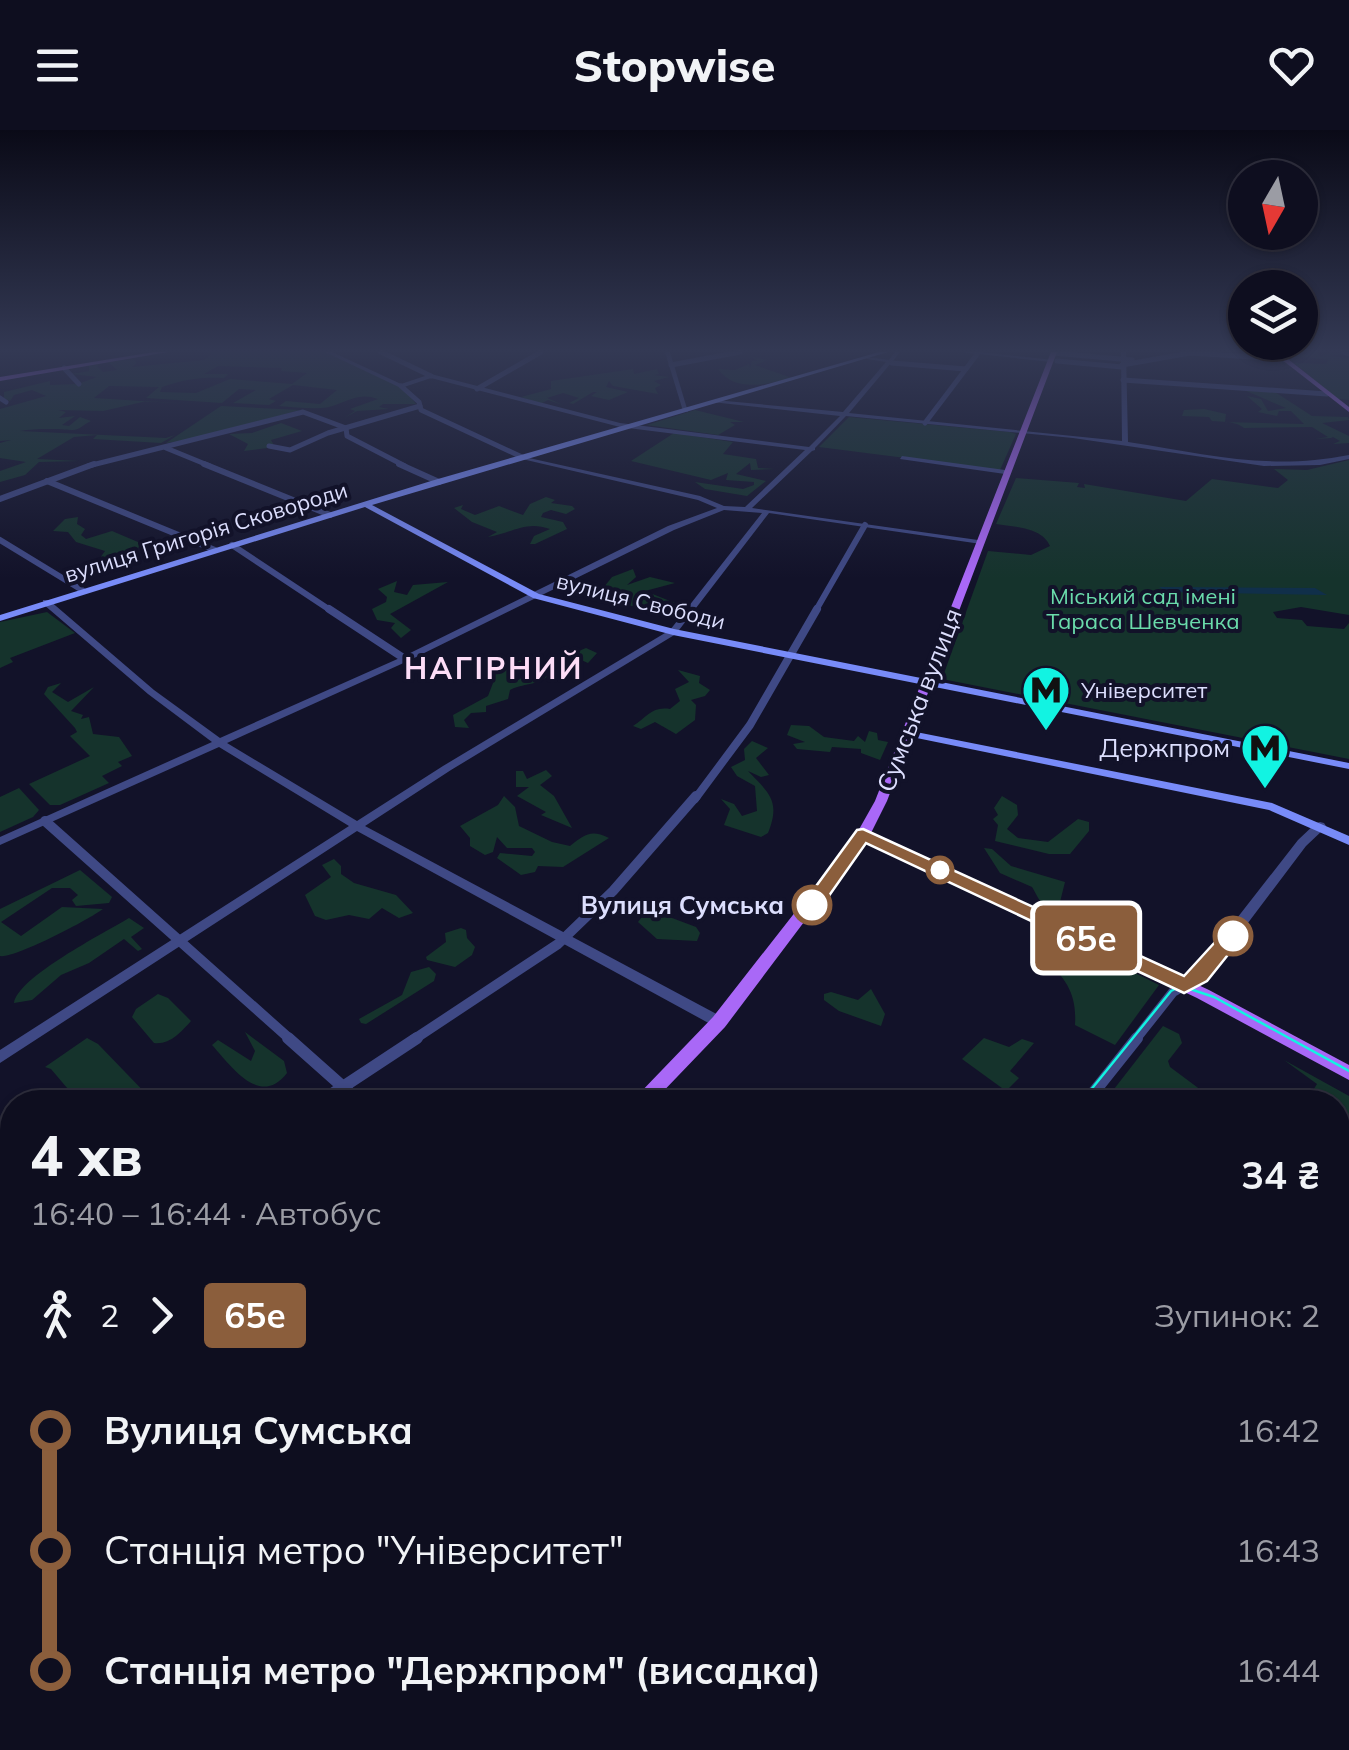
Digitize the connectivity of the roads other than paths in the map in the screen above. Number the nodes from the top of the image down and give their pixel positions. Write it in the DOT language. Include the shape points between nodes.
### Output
graph roads {
  1 [pos="245,428"];
  2 [pos="346,428"];
  3 [pos="462,428"];
  4 [pos="627,428"];
  5 [pos="634,428"];
  6 [pos="833,428"];
  7 [pos="978,428"];
  8 [pos="1022,428"];
  9 [pos="1125,428"];
  10 [pos="1020,432"];
  11 [pos="1125,443"];
  12 [pos="269,446"];
  13 [pos="165,448"];
  14 [pos="813,448"];
  15 [pos="522,457"];
  16 [pos="1349,457"];
  17 [pos="902,458"];
  18 [pos="1005,472"];
  19 [pos="48,480"];
  20 [pos="439,482"];
  21 [pos="0,499"];
  22 [pos="365,504"];
  23 [pos="723,508"];
  24 [pos="748,508"];
  25 [pos="767,510"];
  26 [pos="330,515"];
  27 [pos="864,526"];
  28 [pos="0,540"];
  29 [pos="978,542"];
  30 [pos="232,544"];
  31 [pos="215,550"];
  32 [pos="77,592"];
  33 [pos="536,596"];
  34 [pos="46,602"];
  35 [pos="23,610"];
  36 [pos="57,611"];
  37 [pos="0,618"];
  38 [pos="673,632"];
  39 [pos="792,657"];
  40 [pos="405,659"];
  41 [pos="927,683"];
  42 [pos="906,734"];
  43 [pos="218,742"];
  44 [pos="1349,766"];
  45 [pos="45,820"];
  46 [pos="357,826"];
  47 [pos="1320,826"];
  48 [pos="863,834"];
  49 [pos="0,841"];
  50 [pos="1349,841"];
  51 [pos="565,938"];
  52 [pos="181,940"];
  53 [pos="1184,985"];
  54 [pos="719,1022"];
  55 [pos="0,1057"];
  56 [pos="1349,1073"];
  57 [pos="344,1087"];
  58 [pos="339,1090"];
  59 [pos="347,1090"];
  60 [pos="662,1090"];
  61 [pos="1095,1090"];
  1 -- 13 [label="street"];
  2 -- 12 [label="street" via="297,445"];
  2 -- 20 [label="street" via="357,444"];
  3 -- 15 [label="street"];
  4 -- 15 [label="main road, вулиця Григорія Сковороди"];
  5 -- 14 [label="street"];
  6 -- 14 [label="street"];
  7 -- 10 [label="street"];
  8 -- 10 [label="main road, Сумська вулиця"];
  9 -- 11 [label="street"];
  10 -- 11 [label="street"];
  10 -- 18 [label="main road, Сумська вулиця"];
  11 -- 16 [label="street" via="1262,466"];
  13 -- 19 [label="street"];
  13 -- 26 [label="street"];
  14 -- 24 [label="street"];
  15 -- 20 [label="main road, вулиця Григорія Сковороди"];
  15 -- 23 [label="street"];
  17 -- 18 [label="street"];
  18 -- 29 [label="main road, Сумська вулиця"];
  19 -- 21 [label="street"];
  19 -- 31 [label="street"];
  20 -- 22 [label="main road, вулиця Григорія Сковороди"];
  22 -- 26 [label="main road, вулиця Григорія Сковороди"];
  22 -- 33 [label="main road, вулиця Свободи"];
  23 -- 24 [label="street"];
  23 -- 33 [label="street"];
  24 -- 25 [label="street"];
  25 -- 27 [label="street"];
  25 -- 38 [label="street"];
  26 -- 30 [label="main road, вулиця Григорія Сковороди"];
  27 -- 29 [label="street"];
  27 -- 39 [label="street"];
  28 -- 32 [label="street"];
  29 -- 41 [label="main road, Сумська вулиця"];
  30 -- 31 [label="main road, вулиця Григорія Сковороди"];
  30 -- 40 [label="street"];
  31 -- 32 [label="main road, вулиця Григорія Сковороди"];
  32 -- 34 [label="main road, вулиця Григорія Сковороди"];
  32 -- 36 [label="street"];
  33 -- 38 [label="main road, вулиця Свободи"];
  33 -- 40 [label="street"];
  34 -- 35 [label="main road, вулиця Григорія Сковороди"];
  34 -- 36 [label="street"];
  35 -- 36 [label="street"];
  35 -- 37 [label="main road, вулиця Григорія Сковороди"];
  36 -- 43 [label="street"];
  38 -- 39 [label="main road, вулиця Свободи"];
  38 -- 46 [label="street"];
  39 -- 41 [label="main road, вулиця Свободи"];
  39 -- 51 [label="street" via="681,817"];
  40 -- 43 [label="street"];
  41 -- 42 [label="main road, Сумська вулиця"];
  41 -- 44 [label="main road, вулиця Свободи"];
  42 -- 47 [label="main road" via="1272,806"];
  42 -- 48 [label="main road, Сумська вулиця"];
  43 -- 45 [label="street"];
  43 -- 46 [label="street"];
  45 -- 49 [label="street"];
  45 -- 52 [label="street"];
  46 -- 51 [label="street"];
  46 -- 52 [label="street"];
  47 -- 50 [label="main road"];
  47 -- 53 [label="street" via="1200,976"];
  48 -- 53 [label="main road"];
  48 -- 54 [label="main road, Сумська вулиця"];
  51 -- 54 [label="street"];
  51 -- 57 [label="street"];
  52 -- 55 [label="street"];
  52 -- 57 [label="street"];
  53 -- 56 [label="main road"];
  53 -- 61 [label="street"];
  54 -- 60 [label="main road, Сумська вулиця"];
  57 -- 58 [label="street"];
  57 -- 59 [label="street"];
}
